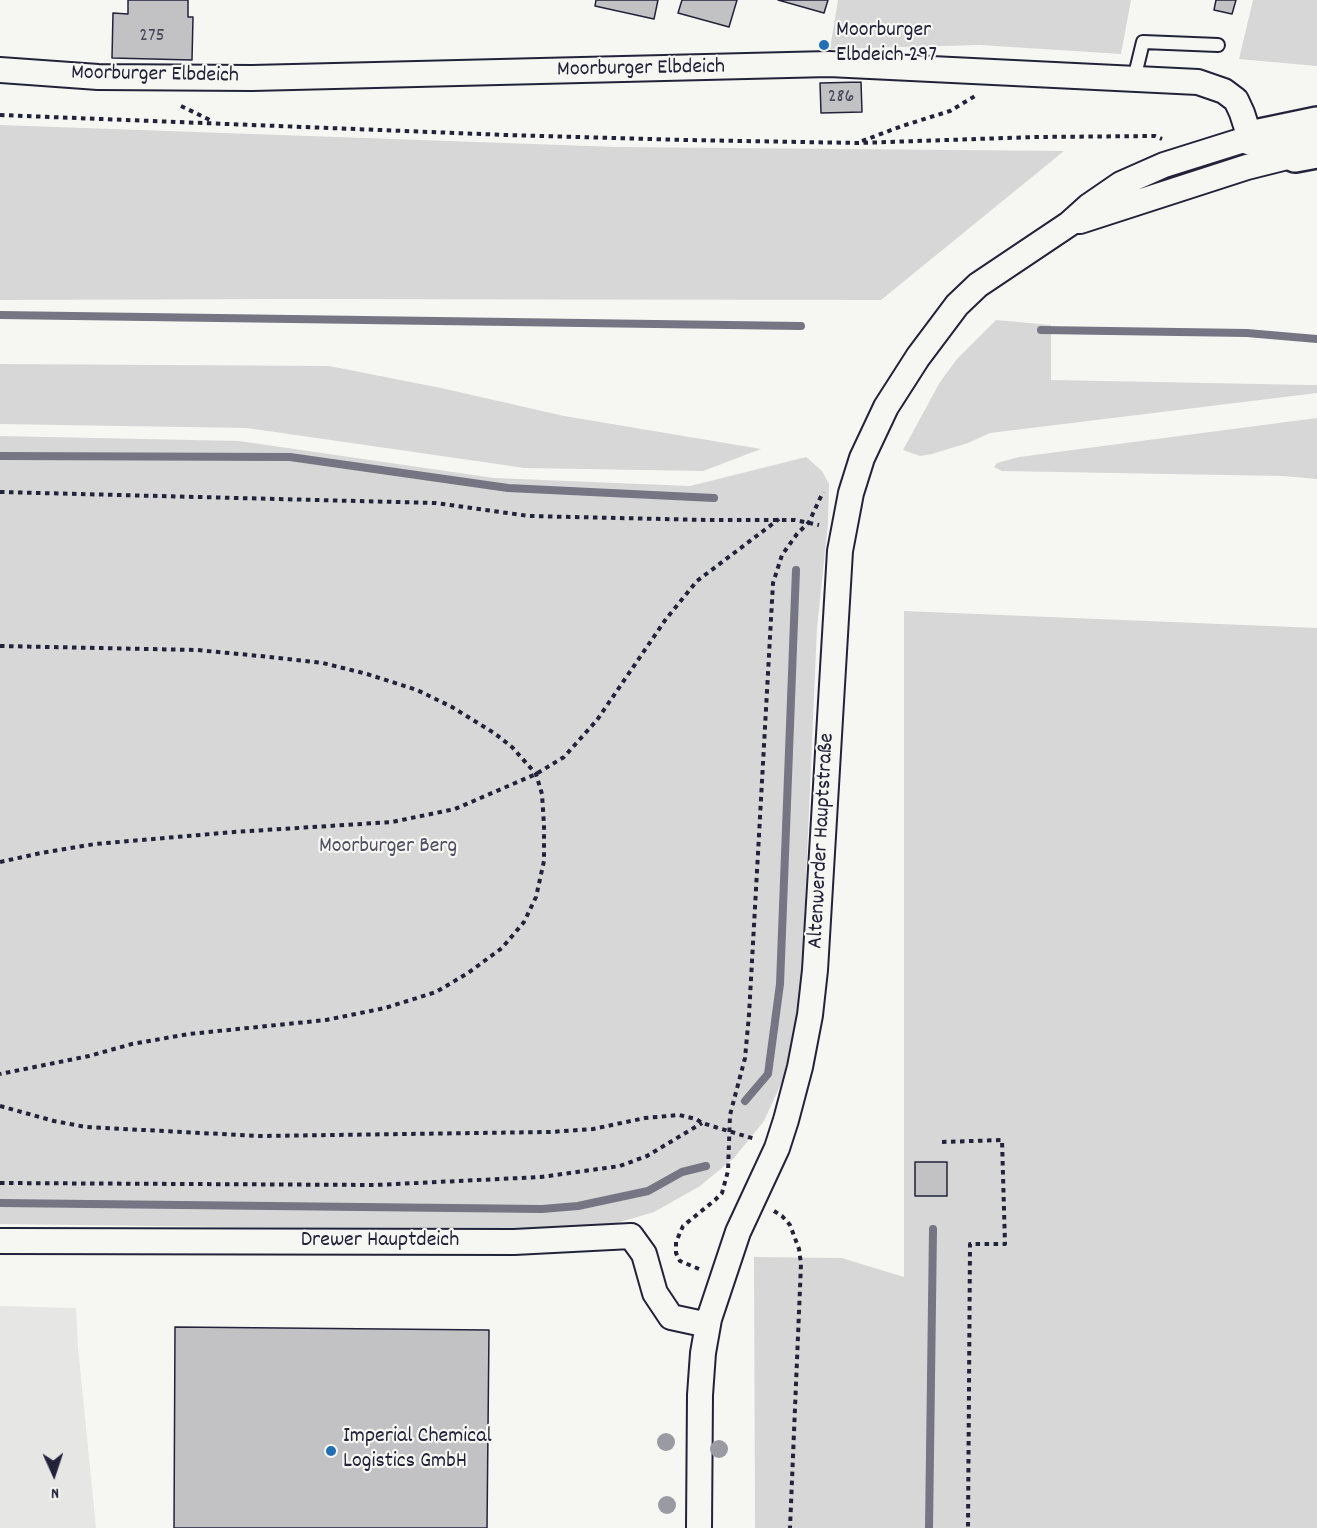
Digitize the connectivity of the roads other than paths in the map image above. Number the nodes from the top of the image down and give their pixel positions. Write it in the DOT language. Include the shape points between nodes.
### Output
graph roads {
  1 [pos="1218,45"];
  2 [pos="0,70"];
  3 [pos="1134,79"];
  4 [pos="1317,124"];
  5 [pos="1250,138"];
  6 [pos="1306,153"];
  7 [pos="1069,224"];
  8 [pos="0,1241"];
  9 [pos="708,1325"];
  10 [pos="699,1528"];
  1 -- 3 [label="lane" via="1143,42"];
  2 -- 3 [label="street, Moorburger Elbdeich" via="98,77 252,78 828,64"];
  3 -- 5 [label="street, Moorburger Elbdeich" via="1198,82 1224,91 1238,103"];
  4 -- 5 [label="street"];
  5 -- 6 [label="street"];
  5 -- 7 [label="street, Altenwerder Hauptstraße" via="1142,173 1089,206"];
  6 -- 7 [label="street, Altenwerder Hauptstraße" via="1247,167"];
  7 -- 9 [label="street, Altenwerder Hauptstraße" via="1001,268 957,305 886,407 862,458 840,551 810,1015 793,1096 777,1148 730,1254"];
  8 -- 9 [label="street, Drewer Hauptdeich" via="514,1242 631,1236 644,1254 655,1293 671,1317"];
  9 -- 10 [label="street, Altenwerder Hauptstraße" via="700,1395"];
}
